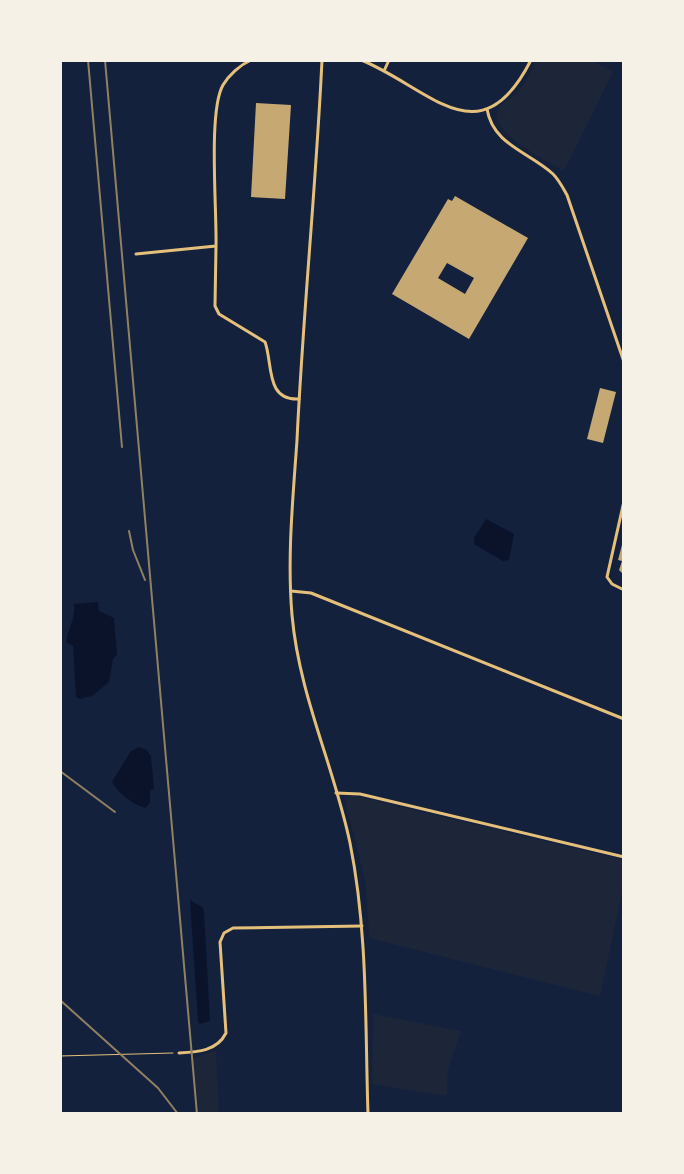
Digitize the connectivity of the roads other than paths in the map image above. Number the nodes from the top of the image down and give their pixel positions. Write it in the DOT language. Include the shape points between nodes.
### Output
graph roads {
  1 [pos="251,60"];
  2 [pos="322,60"];
  3 [pos="361,60"];
  4 [pos="389,60"];
  5 [pos="531,60"];
  6 [pos="244,61"];
  7 [pos="384,71"];
  8 [pos="487,109"];
  9 [pos="216,246"];
  10 [pos="136,254"];
  11 [pos="624,362"];
  12 [pos="299,399"];
  13 [pos="624,501"];
  14 [pos="624,590"];
  15 [pos="291,591"];
  16 [pos="624,719"];
  17 [pos="336,793"];
  18 [pos="624,857"];
  19 [pos="362,926"];
  20 [pos="179,1053"];
  21 [pos="368,1114"];
  1 -- 6 [label="street"];
  2 -- 12 [label="street"];
  3 -- 7 [label="street"];
  4 -- 7 [label="street"];
  5 -- 8 [label="street" via="510,95"];
  6 -- 9 [label="street" via="218,97"];
  7 -- 8 [label="street" via="447,107"];
  8 -- 11 [label="street" via="504,141 552,174 567,195"];
  9 -- 10 [label="street"];
  9 -- 12 [label="street" via="219,314 265,342 268,370 278,393"];
  12 -- 15 [label="street"];
  13 -- 14 [label="street" via="607,577"];
  15 -- 16 [label="street" via="311,593"];
  15 -- 17 [label="street" via="304,686"];
  17 -- 18 [label="street" via="360,794"];
  17 -- 19 [label="street"];
  19 -- 20 [label="street" via="233,928 224,933 220,942 226,1033 213,1048"];
  19 -- 21 [label="street"];
}
